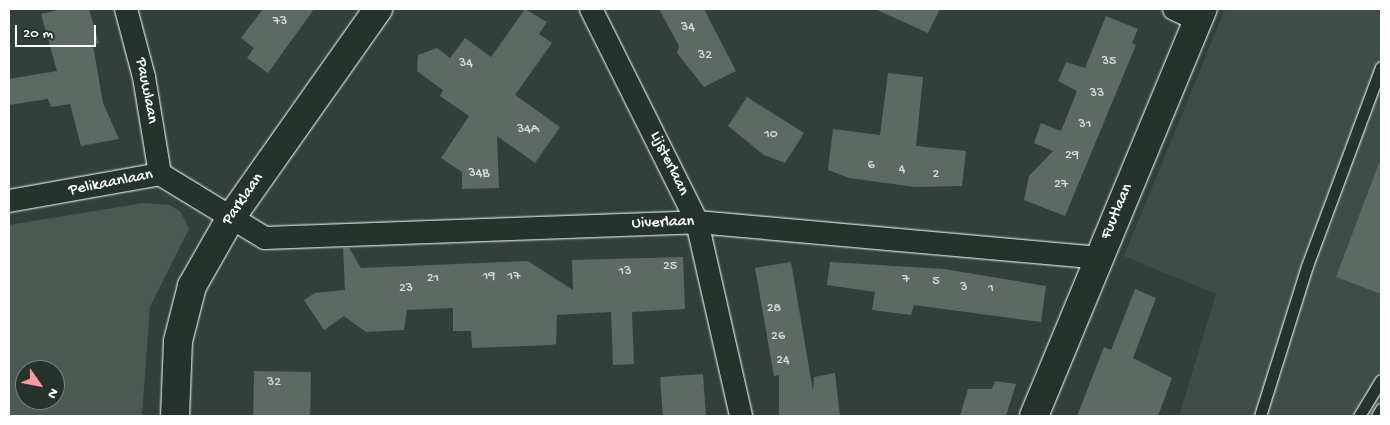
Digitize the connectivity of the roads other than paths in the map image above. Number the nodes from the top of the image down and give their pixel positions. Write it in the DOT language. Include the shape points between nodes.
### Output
graph roads {
  1 [pos="126,9"];
  2 [pos="378,9"];
  3 [pos="591,9"];
  4 [pos="1192,13"];
  5 [pos="1381,67"];
  6 [pos="160,174"];
  7 [pos="9,201"];
  8 [pos="230,219"];
  9 [pos="697,222"];
  10 [pos="1099,258"];
  11 [pos="1381,380"];
  12 [pos="1381,408"];
  13 [pos="175,416"];
  14 [pos="741,416"];
  15 [pos="1034,416"];
  16 [pos="1260,416"];
  17 [pos="1359,416"];
  18 [pos="1377,416"];
  1 -- 6 [label="street, Pauwlaan" via="144,77"];
  2 -- 8 [label="street, Parklaan"];
  3 -- 9 [label="street, Lijsterlaan"];
  4 -- 10 [label="street, Fuutlaan"];
  5 -- 16 [label="lane" via="1307,266"];
  6 -- 7 [label="street, Pelikaanlaan"];
  6 -- 8 [label="street, Pelikaanlaan"];
  8 -- 9 [label="street, Uiverlaan" via="265,238"];
  8 -- 13 [label="street, Parklaan" via="196,280 183,313"];
  9 -- 10 [label="street, Uiverlaan"];
  9 -- 14 [label="street, Lijsterlaan"];
  10 -- 15 [label="street, Fuutlaan"];
  11 -- 17 [label="lane"];
  12 -- 18 [label="lane"];
}
